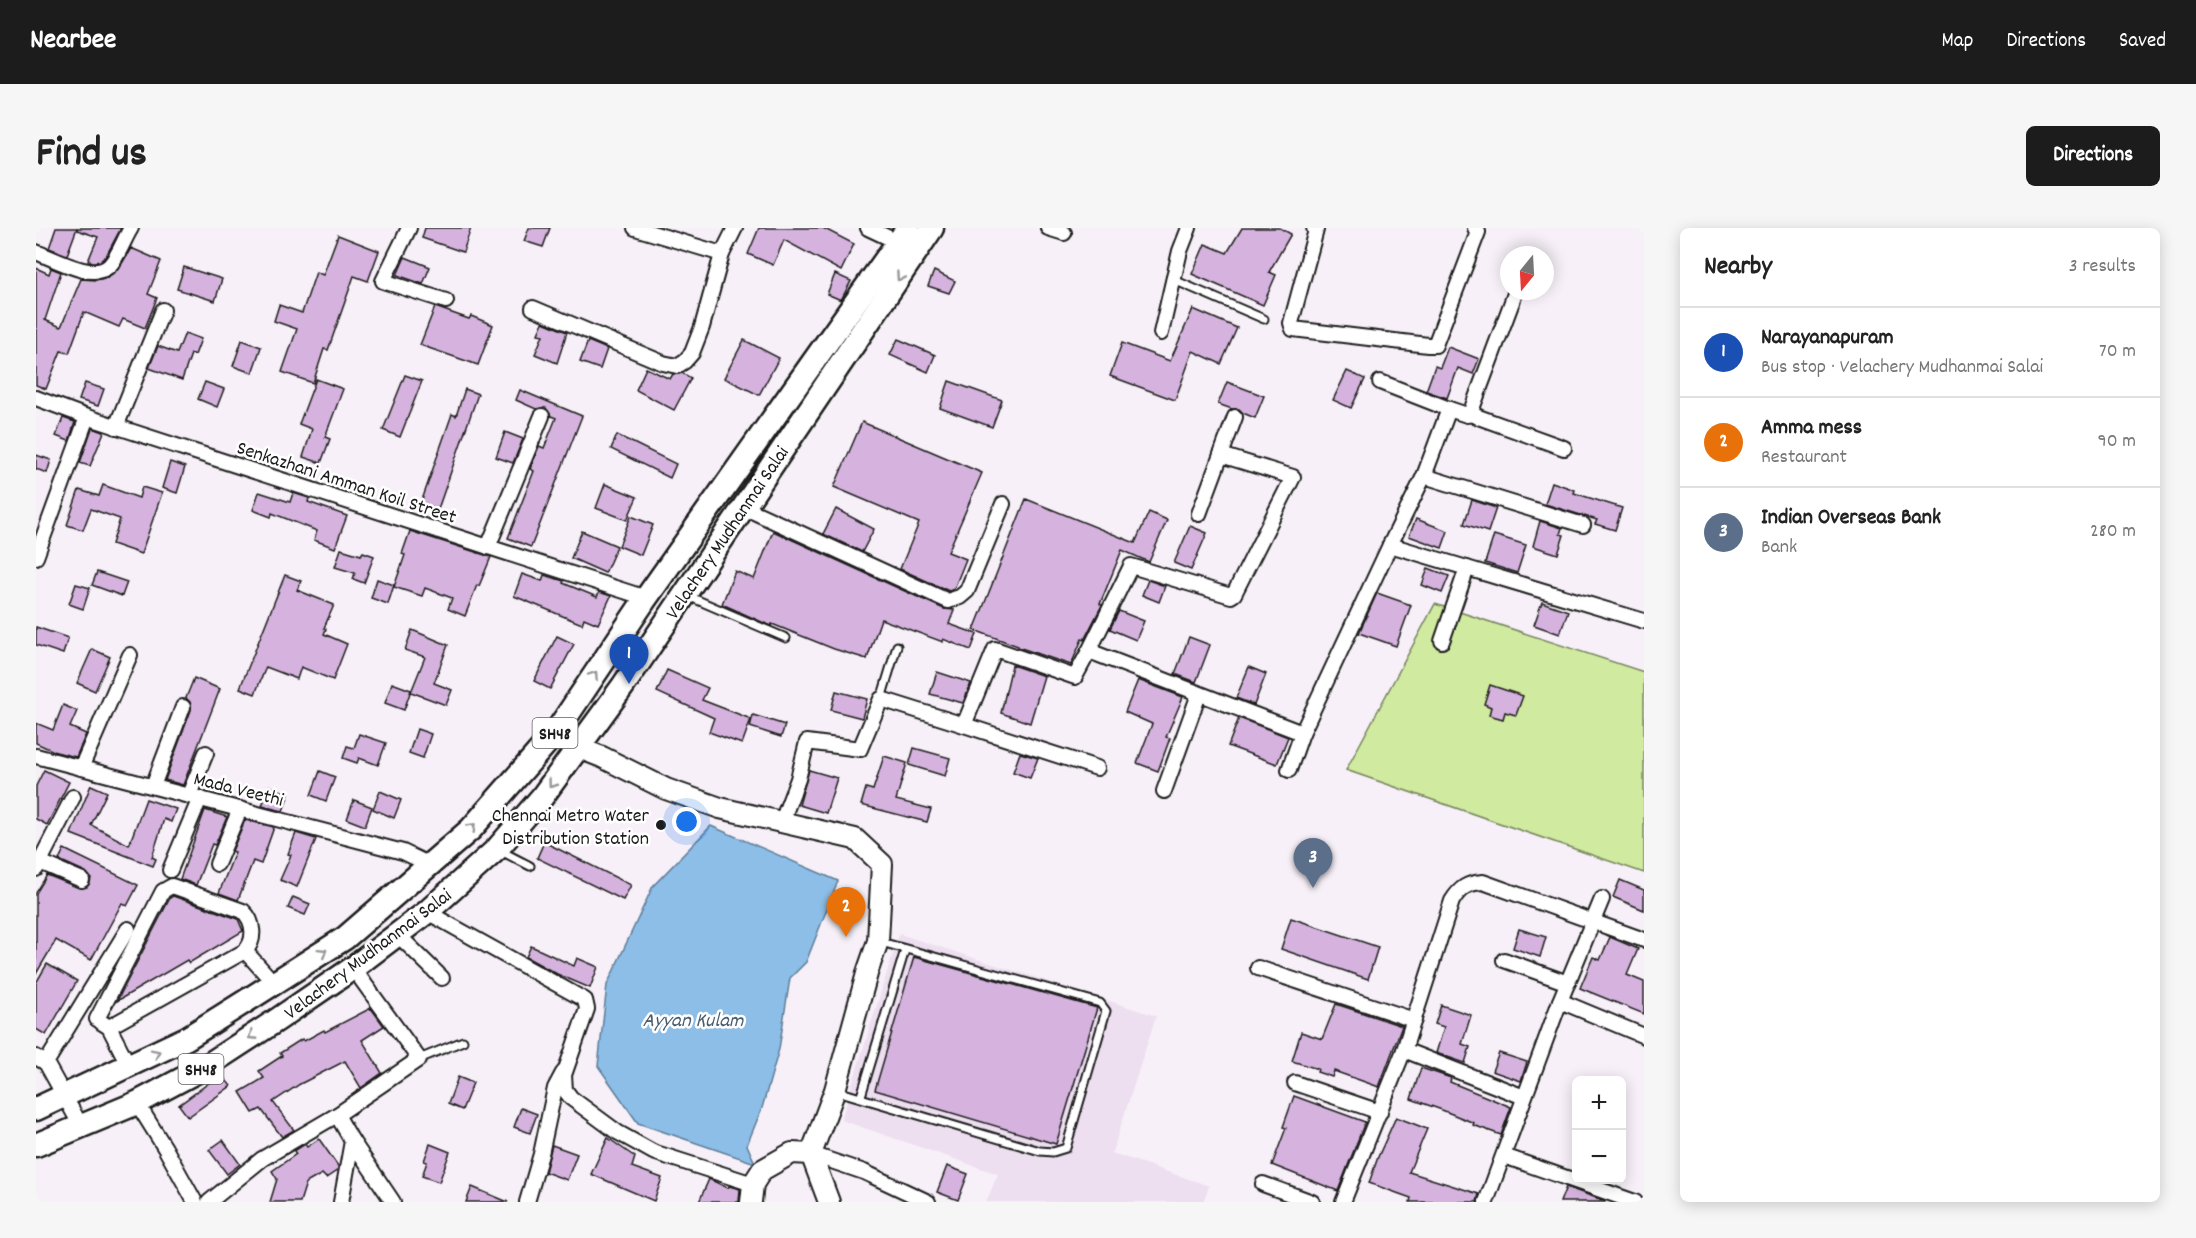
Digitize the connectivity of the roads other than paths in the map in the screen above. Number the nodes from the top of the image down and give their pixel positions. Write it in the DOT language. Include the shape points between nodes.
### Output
graph roads {
  1 [pos="131,228"];
  2 [pos="409,228"];
  3 [pos="635,228"];
  4 [pos="735,228"];
  5 [pos="868,228"];
  6 [pos="932,228"];
  7 [pos="1048,228"];
  8 [pos="1189,228"];
  9 [pos="1314,228"];
  10 [pos="1475,228"];
  11 [pos="1064,233"];
  12 [pos="907,241"];
  13 [pos="36,252"];
  14 [pos="722,254"];
  15 [pos="1174,280"];
  16 [pos="1513,300"];
  17 [pos="446,302"];
  18 [pos="533,308"];
  19 [pos="163,310"];
  20 [pos="1264,319"];
  21 [pos="1161,333"];
  22 [pos="1380,382"];
  23 [pos="36,398"];
  24 [pos="1449,409"];
  25 [pos="1470,414"];
  26 [pos="542,416"];
  27 [pos="87,417"];
  28 [pos="1235,417"];
  29 [pos="116,427"];
  30 [pos="1564,448"];
  31 [pos="1221,455"];
  32 [pos="1424,476"];
  33 [pos="1003,504"];
  34 [pos="743,507"];
  35 [pos="1199,514"];
  36 [pos="1583,525"];
  37 [pos="1390,545"];
  38 [pos="488,547"];
  39 [pos="36,557"];
  40 [pos="1467,568"];
  41 [pos="685,595"];
  42 [pos="644,602"];
  43 [pos="1644,621"];
  44 [pos="786,639"];
  45 [pos="1442,641"];
  46 [pos="897,646"];
  47 [pos="1089,651"];
  48 [pos="130,655"];
  49 [pos="1199,694"];
  50 [pos="881,699"];
  51 [pos="183,707"];
  52 [pos="964,725"];
  53 [pos="1302,733"];
  54 [pos="579,748"];
  55 [pos="206,753"];
  56 [pos="36,756"];
  57 [pos="81,768"];
  58 [pos="1097,768"];
  59 [pos="1289,770"];
  60 [pos="153,786"];
  61 [pos="1164,791"];
  62 [pos="73,797"];
  63 [pos="194,797"];
  64 [pos="240,808"];
  65 [pos="782,821"];
  66 [pos="497,849"];
  67 [pos="217,864"];
  68 [pos="38,865"];
  69 [pos="430,865"];
  70 [pos="530,866"];
  71 [pos="170,870"];
  72 [pos="82,880"];
  73 [pos="1602,899"];
  74 [pos="428,912"];
  75 [pos="1593,921"];
  76 [pos="128,929"];
  77 [pos="397,934"];
  78 [pos="1644,940"];
  79 [pos="878,941"];
  80 [pos="905,950"];
  81 [pos="245,951"];
  82 [pos="1504,960"];
  83 [pos="353,968"];
  84 [pos="1258,968"];
  85 [pos="442,978"];
  86 [pos="1568,982"];
  87 [pos="274,983"];
  88 [pos="1560,1001"];
  89 [pos="79,1009"];
  90 [pos="97,1019"];
  91 [pos="1414,1020"];
  92 [pos="109,1027"];
  93 [pos="1644,1036"];
  94 [pos="463,1041"];
  95 [pos="1404,1050"];
  96 [pos="419,1059"];
  97 [pos="41,1060"];
  98 [pos="129,1066"];
  99 [pos="566,1069"];
  100 [pos="1296,1083"];
  101 [pos="835,1090"];
  102 [pos="66,1096"];
  103 [pos="861,1096"];
  104 [pos="1524,1097"];
  105 [pos="137,1103"];
  106 [pos="36,1109"];
  107 [pos="1380,1112"];
  108 [pos="337,1114"];
  109 [pos="81,1126"];
  110 [pos="352,1141"];
  111 [pos="36,1145"];
  112 [pos="811,1154"];
  113 [pos="1504,1156"];
  114 [pos="1263,1184"];
  115 [pos="752,1193"];
  116 [pos="1290,1198"];
  117 [pos="195,1202"];
  118 [pos="209,1202"];
  119 [pos="341,1202"];
  120 [pos="393,1202"];
  121 [pos="527,1202"];
  122 [pos="829,1202"];
  123 [pos="928,1202"];
  124 [pos="1312,1202"];
  125 [pos="1343,1202"];
  126 [pos="1486,1202"];
  127 [pos="1635,1202"];
  1 -- 13 [label="street" via="110,264 97,272"];
  2 -- 17 [label="street" via="383,281"];
  3 -- 14 [label="street"];
  4 -- 14 [label="street"];
  5 -- 12 [label="street"];
  6 -- 12 [label="main road, Velachery Mudhanmai Salai / SH48"];
  7 -- 11 [label="street"];
  8 -- 15 [label="street"];
  9 -- 10 [label="street" via="1291,323 1293,329 1435,345 1478,232"];
  12 -- 34 [label="main road, Velachery Mudhanmai Salai / SH48, one-way"];
  12 -- 42 [label="main road, Velachery Mudhanmai Salai / SH48"];
  14 -- 18 [label="street" via="692,353 677,366"];
  15 -- 20 [label="lane"];
  15 -- 21 [label="street"];
  16 -- 25 [label="street"];
  19 -- 29 [label="street"];
  22 -- 24 [label="street"];
  23 -- 27 [label="street, Senkazhani Amman Koil Street"];
  24 -- 25 [label="street"];
  24 -- 32 [label="street"];
  25 -- 30 [label="street"];
  26 -- 38 [label="street"];
  27 -- 29 [label="street, Senkazhani Amman Koil Street"];
  27 -- 39 [label="street"];
  28 -- 31 [label="street"];
  29 -- 38 [label="street, Senkazhani Amman Koil Street"];
  31 -- 35 [label="street"];
  31 -- 47 [label="street" via="1293,477 1234,594 1131,566"];
  32 -- 36 [label="street"];
  32 -- 37 [label="street"];
  33 -- 34 [label="street" via="967,591 948,602"];
  34 -- 41 [label="main road, Velachery Mudhanmai Salai / SH48"];
  37 -- 40 [label="street"];
  37 -- 53 [label="street"];
  38 -- 42 [label="street, Senkazhani Amman Koil Street" via="640,596"];
  40 -- 43 [label="street"];
  40 -- 45 [label="street"];
  41 -- 44 [label="lane"];
  41 -- 54 [label="main road, Velachery Mudhanmai Salai / SH48"];
  69 -- 42 [label="main road, Velachery Mudhanmai Salai / SH48, one-way" via="471,829 556,732"];
  46 -- 50 [label="lane"];
  47 -- 49 [label="street"];
  47 -- 52 [label="street" via="1076,676 995,649"];
  48 -- 57 [label="street"];
  49 -- 53 [label="street"];
  49 -- 61 [label="street"];
  50 -- 52 [label="street"];
  50 -- 65 [label="street" via="860,749 807,742"];
  51 -- 60 [label="street"];
  52 -- 58 [label="street"];
  53 -- 59 [label="street"];
  54 -- 65 [label="street" via="666,789 720,808"];
  54 -- 66 [label="main road, Velachery Mudhanmai Salai / SH48, one-way"];
  55 -- 63 [label="street"];
  56 -- 57 [label="street, Mada Veethi"];
  57 -- 60 [label="street, Mada Veethi"];
  60 -- 63 [label="street, Mada Veethi"];
  62 -- 68 [label="street"];
  63 -- 64 [label="street, Mada Veethi"];
  63 -- 71 [label="street"];
  64 -- 67 [label="street"];
  64 -- 69 [label="street, Mada Veethi" via="403,852"];
  65 -- 79 [label="street" via="855,839 882,864"];
  66 -- 70 [label="lane"];
  66 -- 74 [label="main road, Velachery Mudhanmai Salai / SH48"];
  68 -- 72 [label="street"];
  87 -- 69 [label="main road, Velachery Mudhanmai Salai / SH48, one-way" via="345,938"];
  73 -- 75 [label="street"];
  74 -- 77 [label="main road, Velachery Mudhanmai Salai / SH48"];
  74 -- 99 [label="street" via="585,1000 587,1009"];
  75 -- 78 [label="street"];
  75 -- 86 [label="street"];
  75 -- 91 [label="street" via="1483,882 1469,883 1452,901"];
  76 -- 89 [label="street"];
  77 -- 83 [label="main road, Velachery Mudhanmai Salai / SH48"];
  77 -- 85 [label="street"];
  79 -- 80 [label="lane"];
  79 -- 101 [label="street"];
  80 -- 103 [label="lane"];
  80 -- 103 [label="lane" via="1104,1007 1066,1148 1040,1151"];
  81 -- 87 [label="street"];
  81 -- 90 [label="street" via="251,940 252,923 243,911 167,887"];
  81 -- 92 [label="street"];
  82 -- 86 [label="street"];
  83 -- 96 [label="street"];
  83 -- 105 [label="main road, Velachery Mudhanmai Salai / SH48, one-way" via="205,1067"];
  84 -- 91 [label="street"];
  86 -- 88 [label="street"];
  98 -- 87 [label="main road, Velachery Mudhanmai Salai / SH48, one-way" via="187,1038"];
  88 -- 93 [label="street"];
  88 -- 104 [label="street"];
  89 -- 90 [label="street"];
  89 -- 97 [label="street"];
  90 -- 92 [label="street"];
  91 -- 95 [label="street"];
  92 -- 98 [label="street"];
  94 -- 96 [label="lane"];
  95 -- 104 [label="street"];
  95 -- 107 [label="street"];
  96 -- 108 [label="street"];
  97 -- 102 [label="street"];
  98 -- 102 [label="main road, Velachery Mudhanmai Salai / SH48"];
  99 -- 115 [label="street" via="563,1082 571,1098 616,1132 653,1152"];
  99 -- 121 [label="street" via="555,1088"];
  100 -- 107 [label="street"];
  101 -- 103 [label="lane"];
  101 -- 112 [label="street"];
  102 -- 106 [label="main road, Velachery Mudhanmai Salai / SH48"];
  102 -- 109 [label="street"];
  104 -- 113 [label="street"];
  105 -- 109 [label="main road, Velachery Mudhanmai Salai / SH48"];
  105 -- 117 [label="street"];
  107 -- 125 [label="street"];
  108 -- 110 [label="street"];
  108 -- 118 [label="street" via="262,1159"];
  109 -- 111 [label="main road, Velachery Mudhanmai Salai / SH48"];
  110 -- 119 [label="street"];
  110 -- 120 [label="street"];
  112 -- 115 [label="street" via="792,1153 762,1170"];
  112 -- 122 [label="street"];
  112 -- 123 [label="street" via="864,1172"];
  113 -- 126 [label="street"];
  113 -- 127 [label="street"];
  114 -- 116 [label="street"];
  116 -- 124 [label="street"];
}
